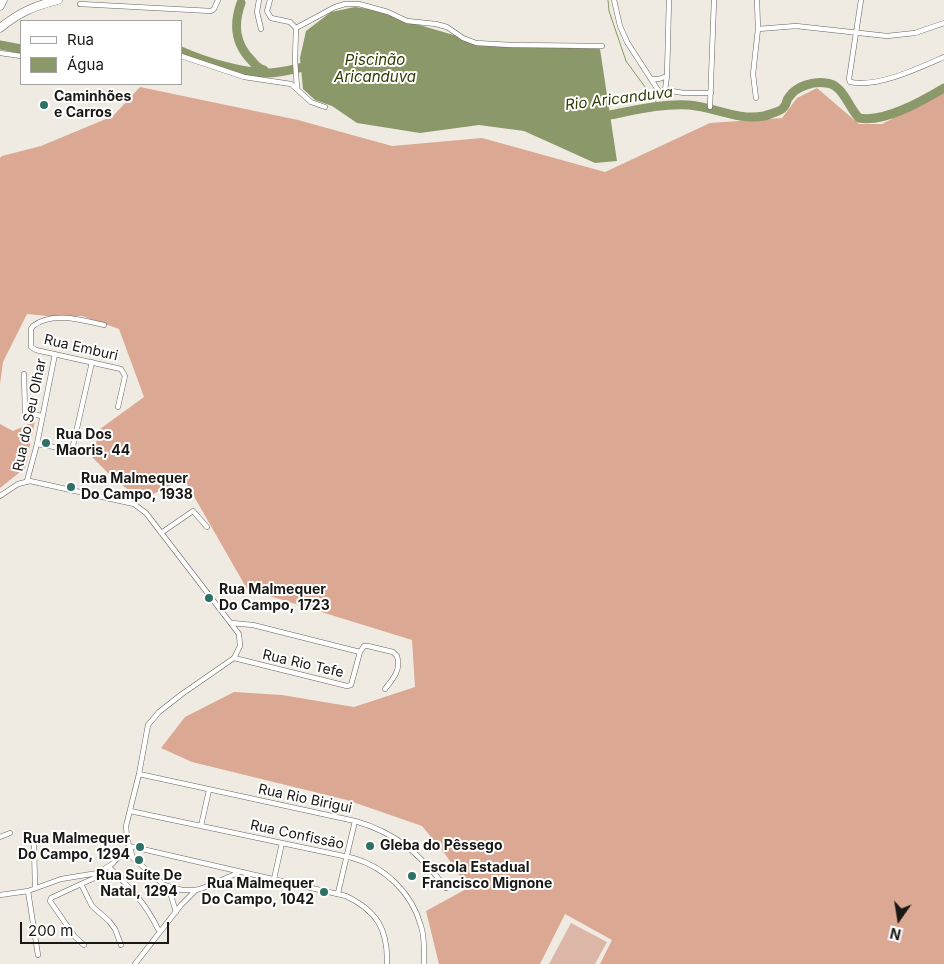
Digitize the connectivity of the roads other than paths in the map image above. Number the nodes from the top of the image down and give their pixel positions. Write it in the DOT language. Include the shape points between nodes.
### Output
graph roads {
  1 [pos="3,0"];
  2 [pos="58,0"];
  3 [pos="218,0"];
  4 [pos="259,0"];
  5 [pos="270,0"];
  6 [pos="614,0"];
  7 [pos="669,0"];
  8 [pos="714,0"];
  9 [pos="757,0"];
  10 [pos="861,0"];
  11 [pos="80,4"];
  12 [pos="0,6"];
  13 [pos="944,23"];
  14 [pos="0,28"];
  15 [pos="296,28"];
  16 [pos="758,29"];
  17 [pos="261,30"];
  18 [pos="856,33"];
  19 [pos="602,46"];
  20 [pos="0,53"];
  21 [pos="20,56"];
  22 [pos="182,56"];
  23 [pos="944,57"];
  24 [pos="667,76"];
  25 [pos="652,79"];
  26 [pos="297,90"];
  27 [pos="664,90"];
  28 [pos="711,93"];
  29 [pos="756,98"];
  30 [pos="325,107"];
  31 [pos="710,108"];
  32 [pos="104,325"];
  33 [pos="55,354"];
  34 [pos="92,362"];
  35 [pos="24,374"];
  36 [pos="118,406"];
  37 [pos="42,416"];
  38 [pos="37,444"];
  39 [pos="27,481"];
  40 [pos="0,496"];
  41 [pos="207,527"];
  42 [pos="161,533"];
  43 [pos="232,623"];
  44 [pos="360,652"];
  45 [pos="234,658"];
  46 [pos="385,689"];
  47 [pos="139,774"];
  48 [pos="209,790"];
  49 [pos="130,810"];
  50 [pos="355,821"];
  51 [pos="201,826"];
  52 [pos="10,833"];
  53 [pos="0,837"];
  54 [pos="34,842"];
  55 [pos="282,843"];
  56 [pos="128,846"];
  57 [pos="140,850"];
  58 [pos="346,857"];
  59 [pos="133,858"];
  60 [pos="109,867"];
  61 [pos="240,872"];
  62 [pos="98,873"];
  63 [pos="274,879"];
  64 [pos="81,884"];
  65 [pos="168,886"];
  66 [pos="35,888"];
  67 [pos="446,888"];
  68 [pos="28,890"];
  69 [pos="196,890"];
  70 [pos="338,893"];
  71 [pos="0,896"];
  72 [pos="176,912"];
  73 [pos="158,929"];
  74 [pos="84,945"];
  75 [pos="121,945"];
  76 [pos="38,954"];
  77 [pos="135,964"];
  78 [pos="387,964"];
  79 [pos="424,964"];
  1 -- 12 [label="highway"];
  2 -- 14 [label="highway" via="31,8"];
  3 -- 11 [label="street" via="211,11"];
  4 -- 17 [label="street" via="257,12"];
  5 -- 15 [label="street" via="267,11 271,18 290,22"];
  6 -- 25 [label="street" via="627,42"];
  7 -- 24 [label="street"];
  8 -- 28 [label="street"];
  9 -- 16 [label="street"];
  10 -- 18 [label="street"];
  13 -- 18 [label="street" via="899,36"];
  15 -- 19 [label="street" via="335,7 358,4 407,20 447,27 476,43"];
  15 -- 26 [label="street"];
  16 -- 18 [label="street" via="796,26"];
  16 -- 29 [label="street" via="753,74"];
  18 -- 23 [label="street" via="850,82 882,80"];
  20 -- 21 [label="street"];
  22 -- 26 [label="street" via="244,77 291,84"];
  24 -- 25 [label="street"];
  24 -- 27 [label="street"];
  25 -- 27 [label="street" via="660,93 663,94"];
  26 -- 30 [label="street" via="311,102"];
  27 -- 28 [label="street"];
  28 -- 31 [label="street"];
  32 -- 33 [label="street, Rua Emburi" via="64,318 34,324 31,347"];
  33 -- 34 [label="street, Rua Emburi"];
  33 -- 37 [label="street, Rua do Seu Olhar"];
  34 -- 36 [label="street, Rua Emburi" via="123,370 125,376"];
  34 -- 38 [label="street" via="73,449"];
  35 -- 37 [label="street" via="24,413"];
  37 -- 38 [label="street, Rua do Seu Olhar"];
  38 -- 39 [label="street, Rua do Seu Olhar"];
  39 -- 40 [label="street"];
  39 -- 42 [label="street" via="134,504 146,513"];
  41 -- 42 [label="street" via="193,511"];
  42 -- 43 [label="street"];
  43 -- 44 [label="street, Rua Rio Tefe" via="253,625"];
  43 -- 45 [label="street" via="240,640"];
  44 -- 45 [label="street, Rua Rio Tefe" via="354,680 347,686"];
  44 -- 46 [label="street" via="368,646 397,656 399,666"];
  45 -- 47 [label="street" via="182,694 151,721 146,729"];
  47 -- 48 [label="street, Rua Rio Birigui"];
  47 -- 49 [label="street"];
  48 -- 50 [label="street, Rua Rio Birigui"];
  48 -- 51 [label="street"];
  49 -- 51 [label="street, Rua Confissão"];
  49 -- 56 [label="street" via="126,832"];
  50 -- 58 [label="street"];
  50 -- 67 [label="street, Rua Rio Birigui" via="376,828 407,846 431,868"];
  51 -- 55 [label="street, Rua Confissão"];
  52 -- 53 [label="street"];
  54 -- 66 [label="street"];
  55 -- 58 [label="street, Rua Confissão"];
  55 -- 63 [label="street"];
  56 -- 57 [label="street"];
  56 -- 59 [label="street"];
  56 -- 60 [label="street"];
  57 -- 59 [label="street"];
  57 -- 61 [label="street"];
  58 -- 70 [label="street"];
  58 -- 79 [label="street, Rua Confissão" via="372,866 404,891 421,926"];
  59 -- 65 [label="street"];
  60 -- 62 [label="street"];
  60 -- 73 [label="street" via="138,896"];
  61 -- 63 [label="street"];
  61 -- 69 [label="street"];
  62 -- 64 [label="street" via="97,877"];
  62 -- 66 [label="street" via="61,879"];
  63 -- 70 [label="street"];
  64 -- 74 [label="street" via="50,901"];
  64 -- 75 [label="street" via="94,908 115,929"];
  65 -- 69 [label="street"];
  65 -- 72 [label="street"];
  66 -- 68 [label="street"];
  68 -- 71 [label="street"];
  68 -- 76 [label="street"];
  69 -- 72 [label="street"];
  70 -- 78 [label="street" via="358,902 376,918 385,934"];
  72 -- 77 [label="street"];
}
